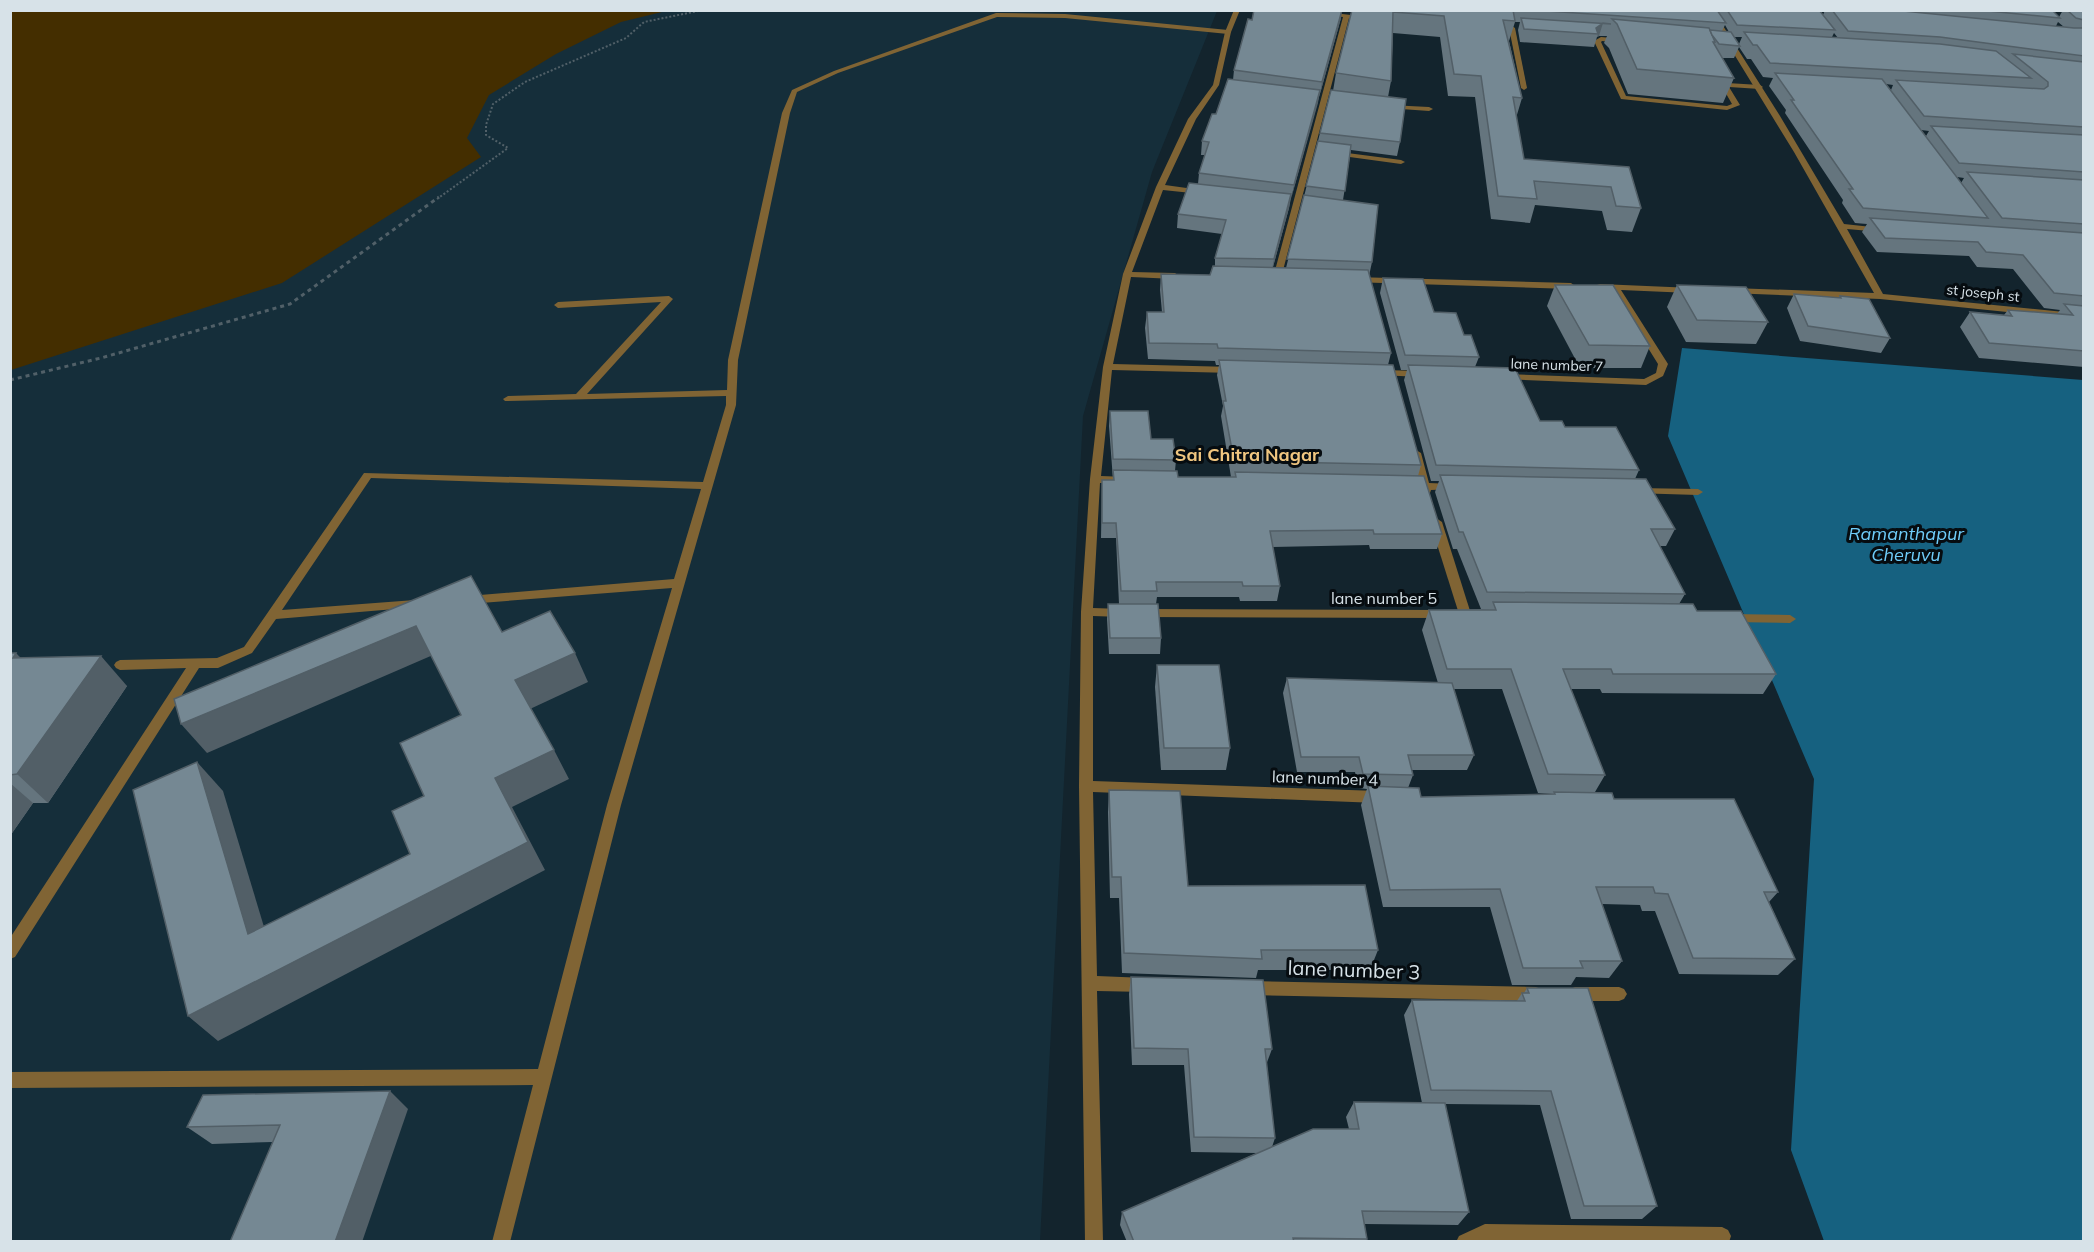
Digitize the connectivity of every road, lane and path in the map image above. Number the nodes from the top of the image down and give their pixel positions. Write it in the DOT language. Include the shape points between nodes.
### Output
graph roads {
  1 [pos="703,10"];
  2 [pos="888,10"];
  3 [pos="954,10"];
  4 [pos="1237,10"];
  5 [pos="1710,10"];
  6 [pos="1312,13"];
  7 [pos="1347,15"];
  8 [pos="1369,17"];
  9 [pos="1501,27"];
  10 [pos="1512,28"];
  11 [pos="1523,28"];
  12 [pos="1228,32"];
  13 [pos="1592,33"];
  14 [pos="1707,40"];
  15 [pos="1718,41"];
  16 [pos="1730,42"];
  17 [pos="1741,42"];
  18 [pos="1767,81"];
  19 [pos="1758,84"];
  20 [pos="1725,85"];
  21 [pos="1524,88"];
  22 [pos="1315,97"];
  23 [pos="1326,99"];
  24 [pos="1336,100"];
  25 [pos="1377,105"];
  26 [pos="1429,109"];
  27 [pos="1313,150"];
  28 [pos="1401,162"];
  29 [pos="1160,187"];
  30 [pos="1206,192"];
  31 [pos="1286,202"];
  32 [pos="1298,203"];
  33 [pos="1309,205"];
  34 [pos="1843,226"];
  35 [pos="1889,230"];
  36 [pos="1127,274"];
  37 [pos="1185,276"];
  38 [pos="1266,278"];
  39 [pos="1277,278"];
  40 [pos="1289,278"];
  41 [pos="1347,280"];
  42 [pos="1370,281"];
  43 [pos="1580,287"];
  44 [pos="1592,287"];
  45 [pos="1615,288"];
  46 [pos="1696,290"];
  47 [pos="1719,291"];
  48 [pos="1373,292"];
  49 [pos="1880,296"];
  50 [pos="558,305"];
  51 [pos="2084,317"];
  52 [pos="1391,361"];
  53 [pos="1108,367"];
  54 [pos="1239,370"];
  55 [pos="1371,372"];
  56 [pos="1394,373"];
  57 [pos="1430,374"];
  58 [pos="1490,376"];
  59 [pos="10,380"];
  60 [pos="1398,384"];
  61 [pos="731,393"];
  62 [pos="579,397"];
  63 [pos="508,399"];
  64 [pos="1413,441"];
  65 [pos="1095,479"];
  66 [pos="1142,480"];
  67 [pos="707,486"];
  68 [pos="1401,486"];
  69 [pos="1425,486"];
  70 [pos="1460,487"];
  71 [pos="1627,491"];
  72 [pos="1698,492"];
  73 [pos="679,583"];
  74 [pos="452,601"];
  75 [pos="428,603"];
  76 [pos="1087,612"];
  77 [pos="272,615"];
  78 [pos="1720,618"];
  79 [pos="1790,618"];
  80 [pos="195,663"];
  81 [pos="120,665"];
  82 [pos="1086,786"];
  83 [pos="1391,798"];
  84 [pos="10,952"];
  85 [pos="1088,983"];
  86 [pos="1160,985"];
  87 [pos="1231,987"];
  88 [pos="1619,994"];
  89 [pos="544,1077"];
  90 [pos="10,1080"];
  91 [pos="1722,1236"];
  92 [pos="501,1242"];
  93 [pos="1094,1242"];
  94 [pos="1465,1242"];
  1 -- 59 [label="path" via="644,22 626,38 503,95 489,111 486,135 508,148 290,304"];
  2 -- 3 [label="path"];
  4 -- 12 [label="street"];
  5 -- 16 [label="street"];
  6 -- 7 [label="street"];
  7 -- 8 [label="street"];
  7 -- 23 [label="street"];
  9 -- 10 [label="street"];
  10 -- 11 [label="street"];
  10 -- 21 [label="street"];
  12 -- 29 [label="street" via="1221,86 1192,119"];
  12 -- 61 [label="street" via="1055,15 996,15 794,91 735,349"];
  13 -- 14 [label="street"];
  15 -- 16 [label="street"];
  16 -- 17 [label="street"];
  16 -- 19 [label="street"];
  18 -- 19 [label="street"];
  19 -- 20 [label="street"];
  19 -- 34 [label="street"];
  20 -- 20 [label="street" via="1703,48 1597,41 1623,98 1733,107 1736,105"];
  22 -- 23 [label="street"];
  23 -- 24 [label="street"];
  23 -- 27 [label="street"];
  25 -- 26 [label="street"];
  27 -- 28 [label="street"];
  27 -- 32 [label="street"];
  29 -- 30 [label="street"];
  29 -- 36 [label="street"];
  31 -- 32 [label="street"];
  32 -- 33 [label="street"];
  32 -- 39 [label="street"];
  34 -- 35 [label="street"];
  34 -- 49 [label="street"];
  36 -- 37 [label="street"];
  36 -- 53 [label="street"];
  38 -- 39 [label="street"];
  39 -- 40 [label="street"];
  41 -- 42 [label="street"];
  42 -- 43 [label="street"];
  42 -- 48 [label="street"];
  44 -- 45 [label="street"];
  45 -- 46 [label="street"];
  45 -- 58 [label="street, lane number 7" via="1663,364 1660,374 1646,382"];
  47 -- 49 [label="street, st joseph st"];
  49 -- 51 [label="street, st joseph st"];
  50 -- 62 [label="street" via="669,299"];
  52 -- 56 [label="street"];
  53 -- 54 [label="street"];
  53 -- 65 [label="street"];
  55 -- 56 [label="street"];
  56 -- 57 [label="street"];
  56 -- 60 [label="street"];
  61 -- 62 [label="street"];
  61 -- 67 [label="street"];
  62 -- 63 [label="street"];
  64 -- 69 [label="street"];
  65 -- 66 [label="street"];
  65 -- 76 [label="street"];
  67 -- 73 [label="street"];
  67 -- 77 [label="street" via="368,476"];
  68 -- 69 [label="street"];
  69 -- 70 [label="street"];
  69 -- 76 [label="street, lane number 5" via="1471,614"];
  71 -- 72 [label="street"];
  73 -- 74 [label="street"];
  73 -- 89 [label="street" via="614,805"];
  75 -- 77 [label="street"];
  76 -- 82 [label="street"];
  77 -- 80 [label="street" via="248,650 218,663"];
  78 -- 79 [label="street"];
  80 -- 81 [label="street"];
  80 -- 84 [label="street"];
  82 -- 83 [label="street, lane number 4"];
  82 -- 85 [label="street"];
  85 -- 86 [label="street"];
  85 -- 93 [label="street"];
  87 -- 88 [label="street, lane number 3"];
  89 -- 90 [label="street"];
  89 -- 92 [label="street"];
  91 -- 94 [label="street" via="1485,1233"];
}
